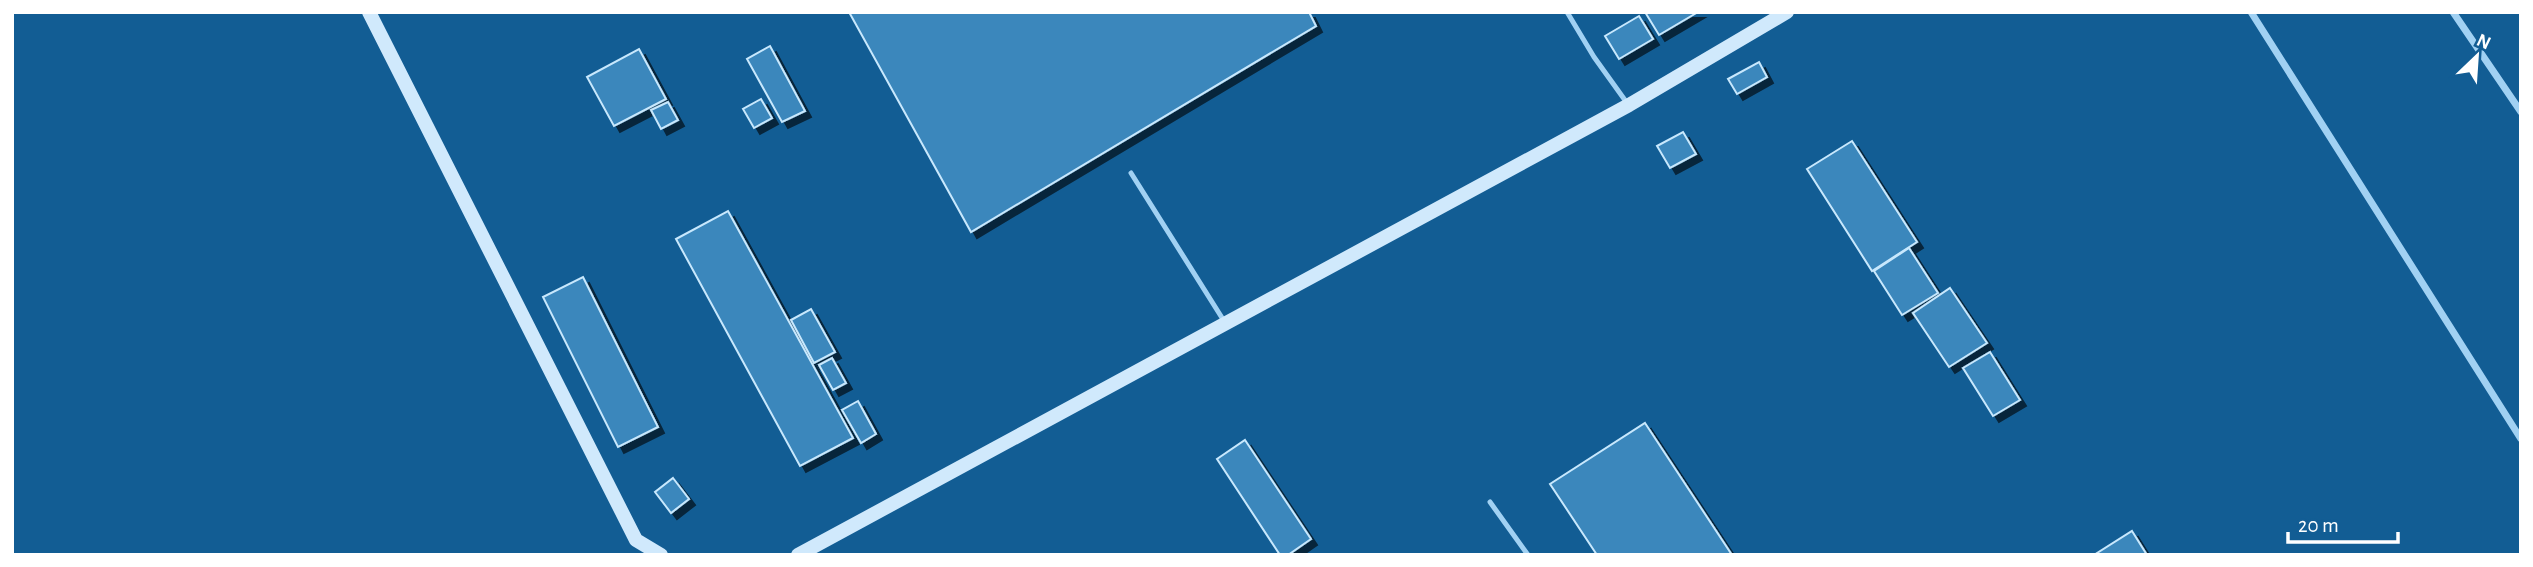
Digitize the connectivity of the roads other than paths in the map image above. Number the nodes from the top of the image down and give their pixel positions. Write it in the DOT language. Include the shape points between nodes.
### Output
graph roads {
  1 [pos="369,12"];
  2 [pos="1567,12"];
  3 [pos="1787,12"];
  4 [pos="2251,12"];
  5 [pos="2453,12"];
  6 [pos="1629,105"];
  7 [pos="2521,112"];
  8 [pos="1131,173"];
  9 [pos="1226,324"];
  10 [pos="2521,439"];
  11 [pos="1490,502"];
  12 [pos="661,555"];
  13 [pos="798,555"];
  14 [pos="1528,555"];
  1 -- 12 [label="street" via="636,540"];
  2 -- 6 [label="lane"];
  3 -- 6 [label="street"];
  4 -- 10 [label="street"];
  5 -- 7 [label="street"];
  6 -- 9 [label="street"];
  8 -- 9 [label="lane"];
  9 -- 13 [label="street"];
  11 -- 14 [label="lane"];
}
